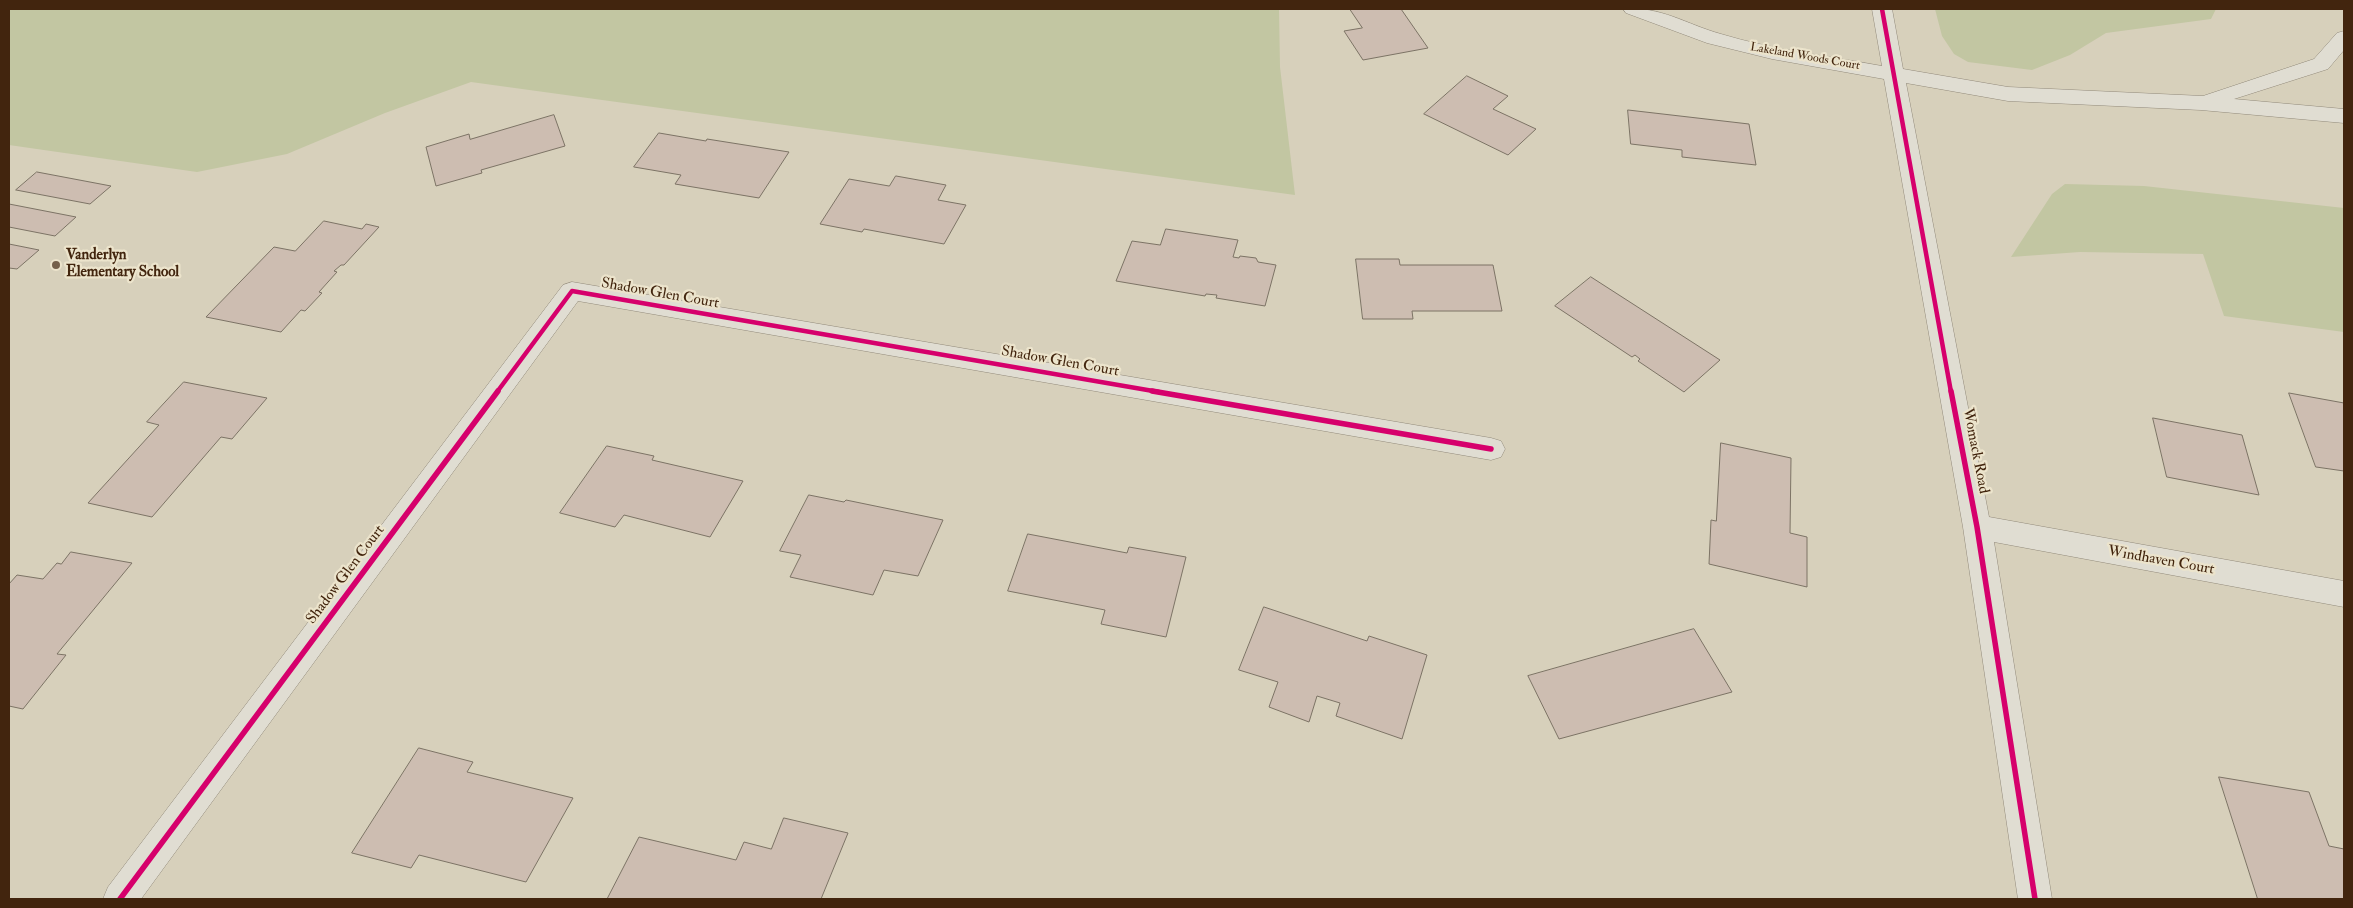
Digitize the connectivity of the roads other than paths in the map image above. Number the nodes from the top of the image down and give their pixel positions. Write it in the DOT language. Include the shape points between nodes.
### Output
graph roads {
  1 [pos="1633,9"];
  2 [pos="1882,9"];
  3 [pos="2344,37"];
  4 [pos="1894,73"];
  5 [pos="2201,103"];
  6 [pos="2344,116"];
  7 [pos="1491,449"];
  8 [pos="1977,527"];
  9 [pos="2344,594"];
  10 [pos="120,899"];
  11 [pos="2035,899"];
  1 -- 4 [label="street, Lakeland Woods Court" via="1714,39 1772,53"];
  2 -- 4 [label="street, Womack Road"];
  3 -- 5 [label="street" via="2321,64"];
  4 -- 5 [label="street, Lakeland Woods Court" via="2008,94"];
  4 -- 8 [label="street, Womack Road"];
  5 -- 6 [label="street, Lakeland Woods Court"];
  7 -- 10 [label="street, Shadow Glen Court" via="572,292"];
  8 -- 9 [label="street, Windhaven Court"];
  8 -- 11 [label="street, Womack Road"];
}
